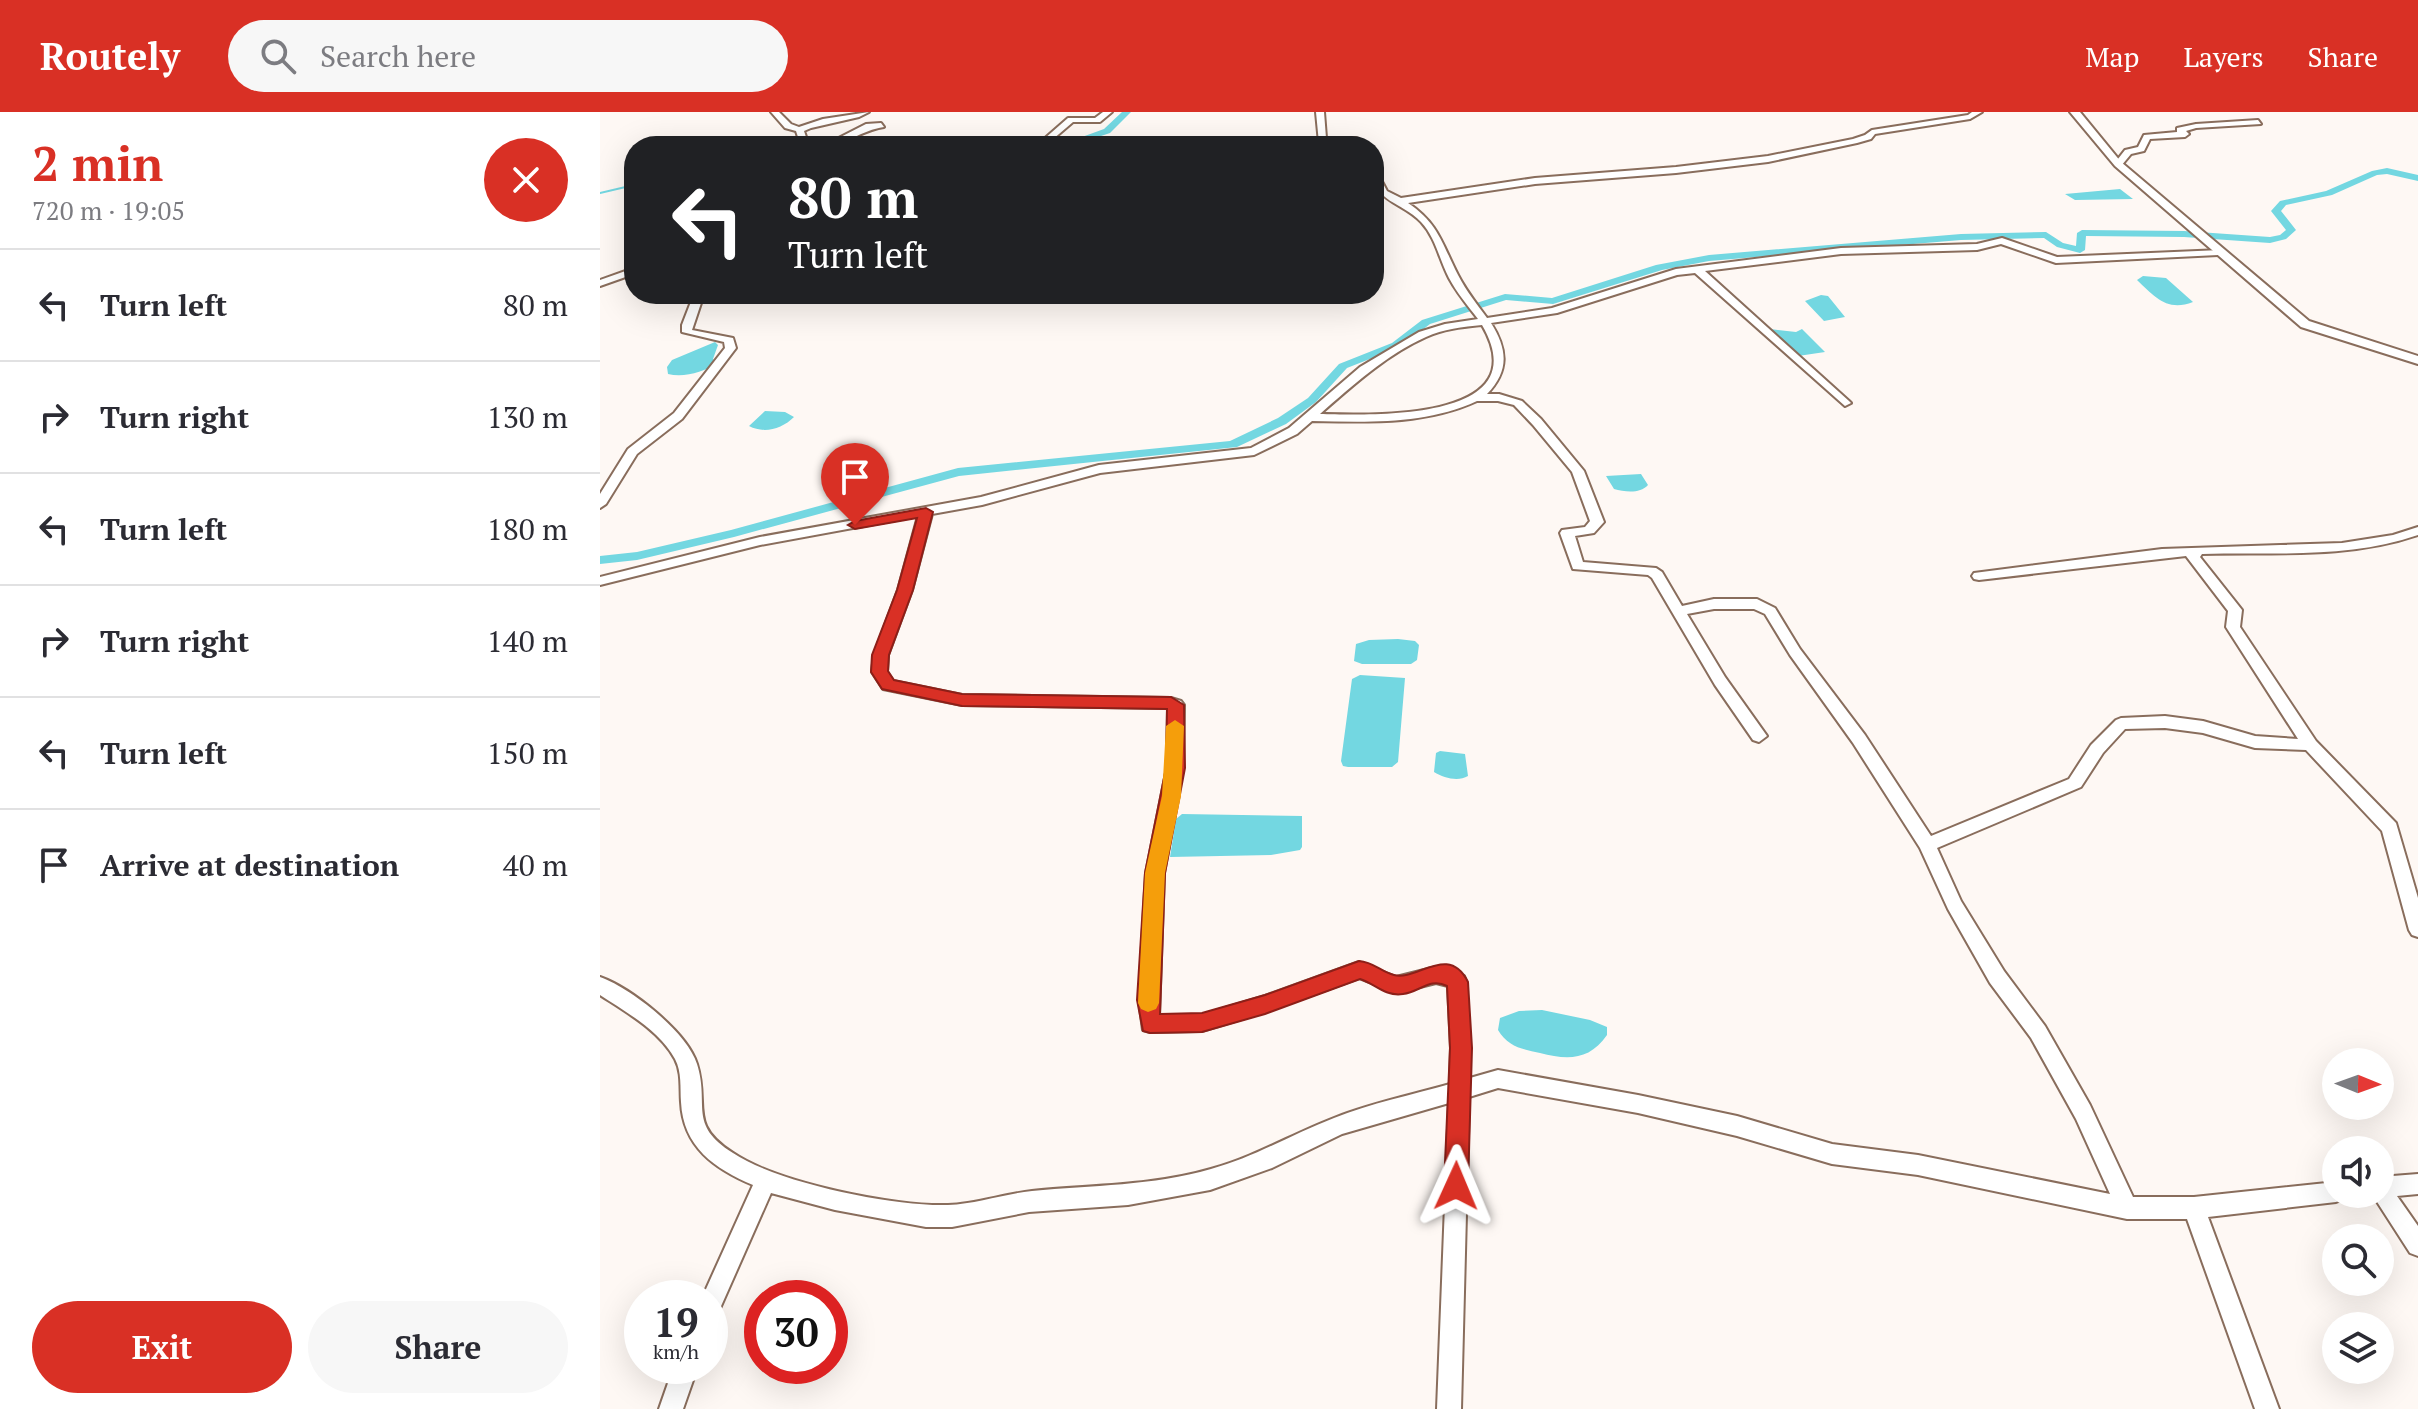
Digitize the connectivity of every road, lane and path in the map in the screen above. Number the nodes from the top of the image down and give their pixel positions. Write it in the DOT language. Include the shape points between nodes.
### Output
graph roads {
  1 [pos="775,112"];
  2 [pos="865,112"];
  3 [pos="1108,112"];
  4 [pos="1320,112"];
  5 [pos="1978,112"];
  6 [pos="2075,112"];
  7 [pos="2258,122"];
  8 [pos="881,125"];
  9 [pos="800,130"];
  10 [pos="802,136"];
  11 [pos="848,136"];
  12 [pos="1052,136"];
  13 [pos="1322,136"];
  14 [pos="2118,164"];
  15 [pos="1384,193"];
  16 [pos="1401,201"];
  17 [pos="2215,250"];
  18 [pos="1698,270"];
  19 [pos="624,275"];
  20 [pos="600,283"];
  21 [pos="695,304"];
  22 [pos="1483,321"];
  23 [pos="2418,360"];
  24 [pos="1477,398"];
  25 [pos="1845,403"];
  26 [pos="1310,417"];
  27 [pos="600,504"];
  28 [pos="926,512"];
  29 [pos="2418,531"];
  30 [pos="2194,552"];
  31 [pos="1979,576"];
  32 [pos="600,581"];
  33 [pos="1678,611"];
  34 [pos="1759,736"];
  35 [pos="2310,745"];
  36 [pos="1927,845"];
  37 [pos="2412,882"];
  38 [pos="2418,930"];
  39 [pos="600,985"];
  40 [pos="1458,1091"];
  41 [pos="765,1183"];
  42 [pos="2418,1184"];
  43 [pos="2394,1187"];
  44 [pos="2322,1194"];
  45 [pos="2127,1208"];
  46 [pos="2194,1208"];
  47 [pos="2393,1208"];
  48 [pos="2418,1245"];
  49 [pos="721,1280"];
  50 [pos="680,1384"];
  51 [pos="671,1409"];
  52 [pos="1449,1409"];
  53 [pos="2267,1409"];
  1 -- 9 [label="street"];
  2 -- 9 [label="street"];
  3 -- 12 [label="street" via="1097,120 1071,120"];
  4 -- 13 [label="street"];
  5 -- 16 [label="street" via="1768,159 1535,181"];
  6 -- 14 [label="street"];
  7 -- 14 [label="street" via="2196,126 2180,130 2185,134 2147,137 2141,149 2128,152"];
  8 -- 11 [label="street"];
  9 -- 10 [label="street"];
  14 -- 17 [label="street"];
  15 -- 16 [label="street"];
  16 -- 22 [label="street" via="1433,231 1446,265"];
  17 -- 18 [label="street" via="2056,260 2002,241 1841,251"];
  17 -- 23 [label="street" via="2305,324"];
  18 -- 22 [label="street" via="1654,278 1553,311"];
  18 -- 25 [label="street"];
  19 -- 20 [label="street"];
  21 -- 27 [label="street" via="687,332 729,340 731,348 678,416 632,452"];
  22 -- 24 [label="street" via="1495,342 1498,366 1494,380"];
  22 -- 26 [label="street" via="1423,334 1364,369"];
  24 -- 26 [label="street" via="1399,419"];
  24 -- 33 [label="street" via="1518,403 1578,471 1597,522 1589,530 1567,533 1578,566 1651,571"];
  26 -- 28 [label="street" via="1254,451 1099,469"];
  28 -- 32 [label="street" via="760,541"];
  28 -- 40 [label="street" via="881,655 879,672 888,685 962,700 1176,705 1175,768 1155,873 1150,1024 1202,1023 1359,970 1403,985 1432,973 1448,975 1457,982"];
  29 -- 30 [label="street" via="2365,543"];
  30 -- 31 [label="street"];
  30 -- 35 [label="street" via="2196,563 2235,610 2233,627 2249,655"];
  33 -- 34 [label="street"];
  33 -- 36 [label="street" via="1757,604 1770,611"];
  35 -- 36 [label="street" via="2255,742 2165,722 2121,724 2075,783"];
  35 -- 37 [label="street" via="2390,828"];
  36 -- 45 [label="street" via="1954,904 2083,1112"];
  37 -- 38 [label="street"];
  39 -- 41 [label="street" via="653,1021 686,1060 697,1132 724,1161"];
  40 -- 41 [label="street" via="1338,1126 1210,1180 1128,1195 926,1216"];
  40 -- 45 [label="street" via="1498,1079 1529,1084 1694,1117 1832,1154 1918,1165"];
  40 -- 52 [label="street"];
  41 -- 49 [label="street"];
  42 -- 43 [label="street"];
  44 -- 46 [label="street"];
  45 -- 46 [label="street"];
  46 -- 53 [label="street"];
  47 -- 48 [label="street"];
  50 -- 51 [label="street"];
}
